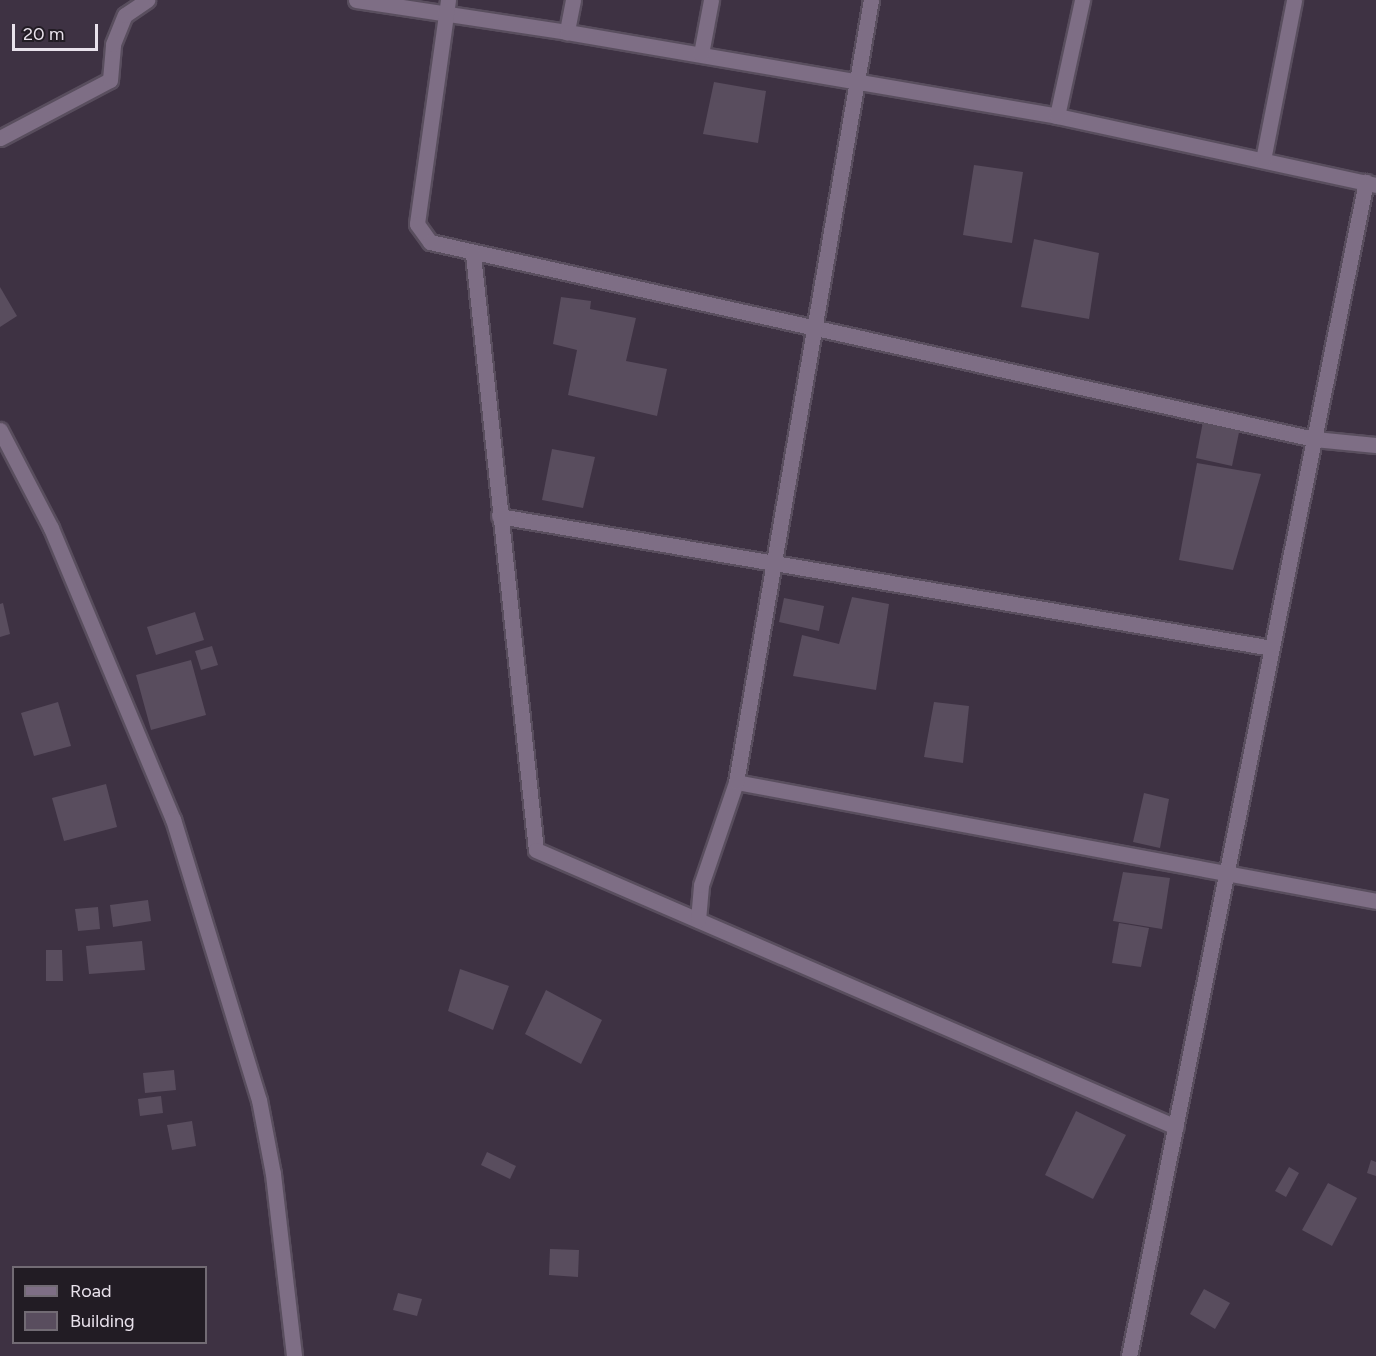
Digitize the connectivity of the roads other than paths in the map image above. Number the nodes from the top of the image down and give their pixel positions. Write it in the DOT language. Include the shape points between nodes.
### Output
graph roads {
  1 [pos="147,0"];
  2 [pos="356,0"];
  3 [pos="573,0"];
  4 [pos="711,0"];
  5 [pos="871,0"];
  6 [pos="1082,0"];
  7 [pos="1294,0"];
  8 [pos="446,6"];
  9 [pos="567,32"];
  10 [pos="700,54"];
  11 [pos="855,78"];
  12 [pos="1057,116"];
  13 [pos="0,138"];
  14 [pos="1263,160"];
  15 [pos="1371,184"];
  16 [pos="473,254"];
  17 [pos="815,329"];
  18 [pos="0,430"];
  19 [pos="1314,439"];
  20 [pos="1376,445"];
  21 [pos="499,516"];
  22 [pos="774,564"];
  23 [pos="1272,648"];
  24 [pos="736,782"];
  25 [pos="1227,875"];
  26 [pos="1376,901"];
  27 [pos="698,920"];
  28 [pos="1176,1127"];
  29 [pos="294,1356"];
  30 [pos="1129,1356"];
  1 -- 13 [label="street" via="125,15 113,44 110,80"];
  2 -- 8 [label="street"];
  3 -- 9 [label="street"];
  4 -- 10 [label="street"];
  5 -- 11 [label="street"];
  6 -- 12 [label="street"];
  7 -- 14 [label="street"];
  8 -- 9 [label="street"];
  8 -- 16 [label="street" via="417,224 430,242"];
  9 -- 10 [label="street"];
  10 -- 11 [label="street"];
  11 -- 12 [label="street"];
  11 -- 17 [label="street"];
  12 -- 14 [label="street"];
  14 -- 15 [label="street"];
  15 -- 19 [label="street"];
  16 -- 17 [label="street"];
  16 -- 21 [label="street"];
  17 -- 19 [label="street"];
  17 -- 22 [label="street"];
  18 -- 29 [label="street" via="51,528 173,819 259,1100 273,1174"];
  19 -- 20 [label="street"];
  19 -- 23 [label="street"];
  21 -- 22 [label="street"];
  21 -- 27 [label="street" via="536,850"];
  22 -- 23 [label="street"];
  22 -- 24 [label="street"];
  23 -- 25 [label="street"];
  24 -- 25 [label="street"];
  24 -- 27 [label="street" via="701,885"];
  25 -- 26 [label="street"];
  25 -- 28 [label="street"];
  27 -- 28 [label="street"];
  28 -- 30 [label="street"];
}
